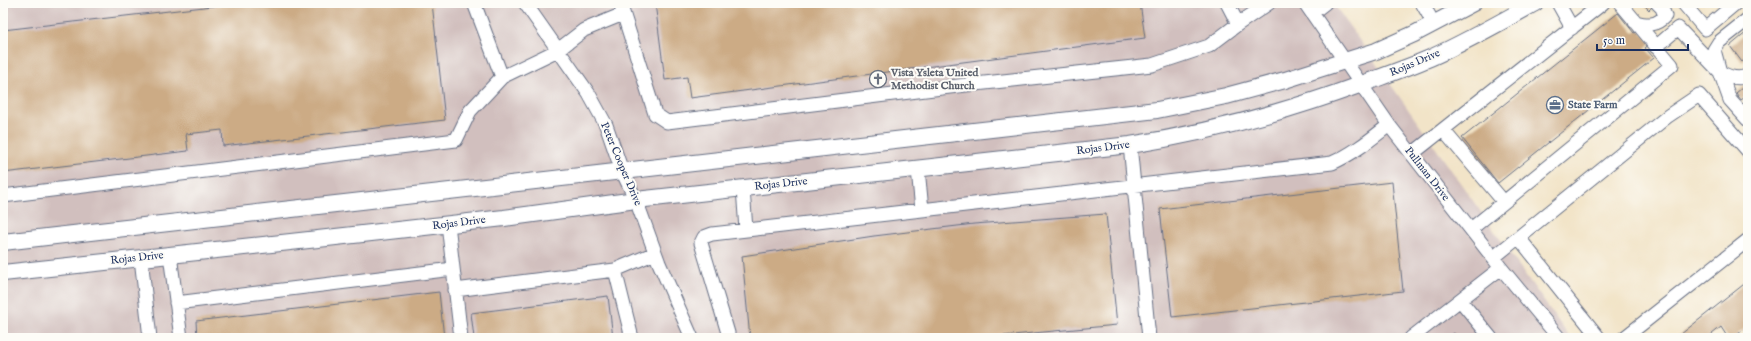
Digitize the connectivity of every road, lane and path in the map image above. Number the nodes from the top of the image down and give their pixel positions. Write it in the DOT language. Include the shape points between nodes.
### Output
graph roads {
  1 [pos="474,3"];
  2 [pos="525,3"];
  3 [pos="1227,3"];
  4 [pos="1269,3"];
  5 [pos="1325,3"];
  6 [pos="1422,3"];
  7 [pos="1473,3"];
  8 [pos="1536,3"];
  9 [pos="1558,3"];
  10 [pos="1603,3"];
  11 [pos="1620,3"];
  12 [pos="1657,3"];
  13 [pos="1683,3"];
  14 [pos="1736,3"];
  15 [pos="622,8"];
  16 [pos="1309,8"];
  17 [pos="1748,19"];
  18 [pos="1635,22"];
  19 [pos="1238,24"];
  20 [pos="1434,24"];
  21 [pos="1572,28"];
  22 [pos="1729,35"];
  23 [pos="1656,47"];
  24 [pos="558,50"];
  25 [pos="1346,61"];
  26 [pos="1748,65"];
  27 [pos="1720,72"];
  28 [pos="1748,75"];
  29 [pos="502,77"];
  30 [pos="1361,84"];
  31 [pos="1746,113"];
  32 [pos="1389,125"];
  33 [pos="1443,130"];
  34 [pos="1130,145"];
  35 [pos="1748,151"];
  36 [pos="1412,154"];
  37 [pos="918,169"];
  38 [pos="622,171"];
  39 [pos="1134,185"];
  40 [pos="743,188"];
  41 [pos="3,196"];
  42 [pos="636,200"];
  43 [pos="1504,202"];
  44 [pos="922,210"];
  45 [pos="448,224"];
  46 [pos="1471,229"];
  47 [pos="746,230"];
  48 [pos="1519,238"];
  49 [pos="1748,240"];
  50 [pos="3,242"];
  51 [pos="656,253"];
  52 [pos="170,255"];
  53 [pos="141,258"];
  54 [pos="1497,263"];
  55 [pos="453,269"];
  56 [pos="615,270"];
  57 [pos="3,273"];
  58 [pos="455,290"];
  59 [pos="1460,300"];
  60 [pos="176,302"];
  61 [pos="728,333"];
  62 [pos="150,338"];
  63 [pos="182,338"];
  64 [pos="461,338"];
  65 [pos="632,338"];
  66 [pos="692,338"];
  67 [pos="1149,338"];
  68 [pos="1411,338"];
  69 [pos="1491,338"];
  70 [pos="1559,338"];
  71 [pos="1598,338"];
  72 [pos="1624,338"];
  1 -- 29 [label="street"];
  2 -- 24 [label="street, Peter Cooper Drive"];
  3 -- 19 [label="street"];
  4 -- 19 [label="street"];
  5 -- 16 [label="street"];
  6 -- 20 [label="street"];
  7 -- 20 [label="main road"];
  8 -- 30 [label="main road, Rojas Drive" via="1431,58"];
  9 -- 21 [label="street"];
  10 -- 21 [label="street"];
  11 -- 18 [label="street"];
  12 -- 18 [label="street" via="1665,16 1660,22 1652,25"];
  13 -- 14 [label="street" via="1705,29"];
  15 -- 19 [label="street" via="655,114 667,122 1152,65 1210,46"];
  15 -- 24 [label="street" via="584,30"];
  16 -- 25 [label="street, Pullman Drive"];
  17 -- 22 [label="street"];
  18 -- 23 [label="street"];
  20 -- 25 [label="main road" via="1376,51"];
  21 -- 33 [label="street"];
  22 -- 26 [label="street" via="1721,54 1723,61 1730,69 1741,70"];
  22 -- 27 [label="street" via="1719,42 1714,50"];
  23 -- 27 [label="street" via="1678,28"];
  23 -- 43 [label="street" via="1672,65"];
  24 -- 29 [label="street"];
  24 -- 38 [label="street, Peter Cooper Drive" via="589,94 606,125"];
  25 -- 30 [label="street, Pullman Drive"];
  25 -- 38 [label="main road" via="1226,96 1135,113"];
  27 -- 28 [label="street" via="1732,78"];
  27 -- 31 [label="street" via="1730,100"];
  29 -- 41 [label="street" via="470,111 456,140"];
  30 -- 32 [label="street, Pullman Drive"];
  30 -- 34 [label="main road, Rojas Drive" via="1254,118"];
  32 -- 36 [label="street, Pullman Drive"];
  32 -- 39 [label="street" via="1357,149 1332,163"];
  33 -- 36 [label="street"];
  33 -- 43 [label="street"];
  34 -- 37 [label="main road, Rojas Drive"];
  34 -- 39 [label="street"];
  35 -- 48 [label="street" via="1699,95 1668,116"];
  36 -- 46 [label="street, Pullman Drive"];
  37 -- 40 [label="main road, Rojas Drive"];
  37 -- 44 [label="street"];
  38 -- 42 [label="street, Peter Cooper Drive"];
  38 -- 50 [label="main road"];
  39 -- 44 [label="street"];
  39 -- 67 [label="street"];
  40 -- 42 [label="main road, Rojas Drive"];
  40 -- 47 [label="street"];
  42 -- 45 [label="main road, Rojas Drive"];
  42 -- 51 [label="street, Peter Cooper Drive"];
  43 -- 46 [label="street"];
  44 -- 47 [label="street"];
  45 -- 52 [label="main road, Rojas Drive"];
  45 -- 55 [label="street"];
  46 -- 54 [label="street, Pullman Drive"];
  47 -- 61 [label="street" via="712,234 704,237 701,242"];
  48 -- 54 [label="street"];
  48 -- 71 [label="street"];
  49 -- 72 [label="street"];
  51 -- 56 [label="street"];
  51 -- 66 [label="street, Peter Cooper Drive"];
  52 -- 53 [label="main road, Rojas Drive"];
  52 -- 60 [label="street"];
  53 -- 57 [label="main road, Rojas Drive"];
  53 -- 62 [label="street"];
  54 -- 59 [label="street"];
  54 -- 70 [label="street, Pullman Drive"];
  55 -- 58 [label="street"];
  55 -- 60 [label="street"];
  56 -- 58 [label="street"];
  56 -- 65 [label="street"];
  58 -- 64 [label="street"];
  59 -- 68 [label="street"];
  59 -- 69 [label="street"];
  60 -- 63 [label="street"];
}
